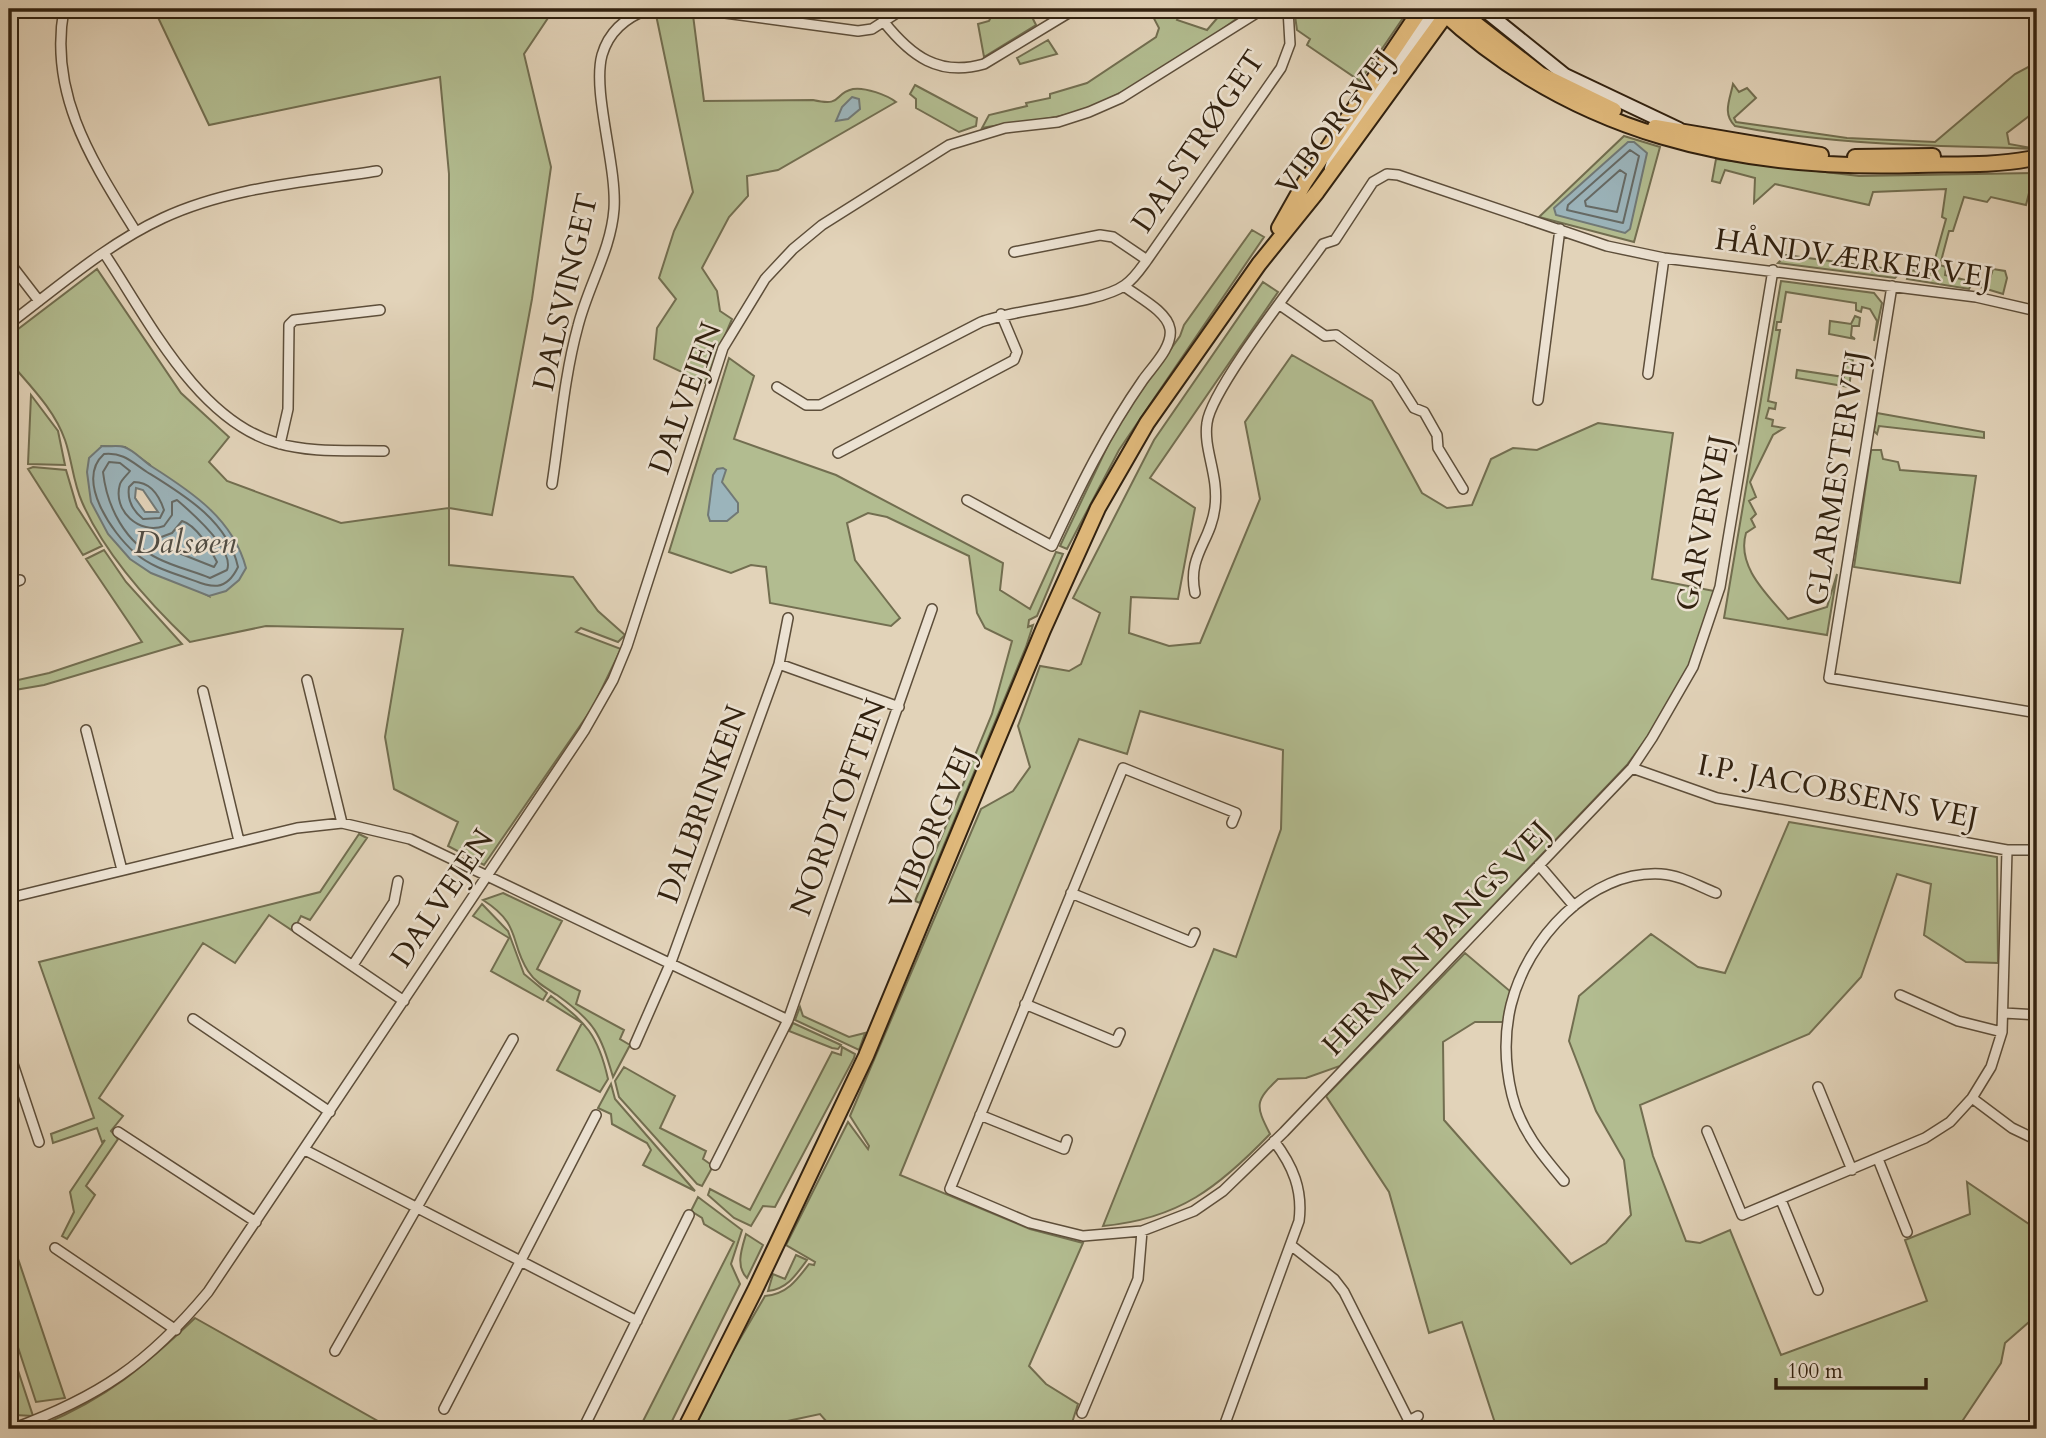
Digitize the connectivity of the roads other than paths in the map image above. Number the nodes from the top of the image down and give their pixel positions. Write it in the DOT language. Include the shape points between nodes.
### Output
graph roads {
  1 [pos="64,9"];
  2 [pos="649,9"];
  3 [pos="695,9"];
  4 [pos="903,9"];
  5 [pos="1075,9"];
  6 [pos="1263,9"];
  7 [pos="1287,9"];
  8 [pos="1421,9"];
  9 [pos="1483,9"];
  10 [pos="1445,10"];
  11 [pos="884,22"];
  12 [pos="1683,131"];
  13 [pos="2033,160"];
  14 [pos="377,171"];
  15 [pos="1560,229"];
  16 [pos="136,232"];
  17 [pos="104,253"];
  18 [pos="1014,253"];
  19 [pos="1664,258"];
  20 [pos="1147,260"];
  21 [pos="9,262"];
  22 [pos="1259,264"];
  23 [pos="1773,270"];
  24 [pos="1124,286"];
  25 [pos="1892,286"];
  26 [pos="39,301"];
  27 [pos="1280,305"];
  28 [pos="380,310"];
  29 [pos="2037,312"];
  30 [pos="1001,314"];
  31 [pos="9,324"];
  32 [pos="1648,374"];
  33 [pos="777,387"];
  34 [pos="1538,400"];
  35 [pos="280,444"];
  36 [pos="384,451"];
  37 [pos="838,453"];
  38 [pos="552,484"];
  39 [pos="1463,489"];
  40 [pos="967,500"];
  41 [pos="20,580"];
  42 [pos="9,584"];
  43 [pos="1195,593"];
  44 [pos="932,609"];
  45 [pos="788,618"];
  46 [pos="779,664"];
  47 [pos="307,680"];
  48 [pos="203,691"];
  49 [pos="900,707"];
  50 [pos="2037,713"];
  51 [pos="86,730"];
  52 [pos="1632,768"];
  53 [pos="341,823"];
  54 [pos="1232,823"];
  55 [pos="239,841"];
  56 [pos="2007,850"];
  57 [pos="2037,850"];
  58 [pos="1539,865"];
  59 [pos="122,870"];
  60 [pos="486,876"];
  61 [pos="398,881"];
  62 [pos="1070,893"];
  63 [pos="1716,893"];
  64 [pos="9,898"];
  65 [pos="1574,906"];
  66 [pos="297,928"];
  67 [pos="1195,933"];
  68 [pos="671,961"];
  69 [pos="353,965"];
  70 [pos="1900,995"];
  71 [pos="404,1001"];
  72 [pos="1025,1004"];
  73 [pos="2004,1013"];
  74 [pos="2037,1015"];
  75 [pos="193,1018"];
  76 [pos="788,1020"];
  77 [pos="2002,1032"];
  78 [pos="1120,1033"];
  79 [pos="513,1039"];
  80 [pos="635,1044"];
  81 [pos="9,1052"];
  82 [pos="1818,1087"];
  83 [pos="1972,1098"];
  84 [pos="330,1112"];
  85 [pos="596,1115"];
  86 [pos="979,1115"];
  87 [pos="1707,1131"];
  88 [pos="118,1132"];
  89 [pos="1067,1140"];
  90 [pos="2037,1140"];
  91 [pos="1274,1141"];
  92 [pos="39,1143"];
  93 [pos="305,1150"];
  94 [pos="1878,1159"];
  95 [pos="715,1165"];
  96 [pos="1852,1170"];
  97 [pos="1564,1181"];
  98 [pos="1781,1200"];
  99 [pos="416,1208"];
  100 [pos="690,1215"];
  101 [pos="256,1222"];
  102 [pos="1142,1231"];
  103 [pos="1907,1232"];
  104 [pos="1293,1246"];
  105 [pos="55,1248"];
  106 [pos="520,1261"];
  107 [pos="1818,1290"];
  108 [pos="637,1321"];
  109 [pos="176,1330"];
  110 [pos="335,1351"];
  111 [pos="444,1409"];
  112 [pos="1082,1413"];
  113 [pos="1418,1416"];
  114 [pos="9,1423"];
  115 [pos="11,1429"];
  116 [pos="583,1429"];
  117 [pos="685,1429"];
  118 [pos="1223,1429"];
  1 -- 16 [label="street" via="60,46 67,101 89,154"];
  2 -- 38 [label="street, DALSVINGET" via="622,22 602,57 600,78 614,210 608,243 576,330"];
  3 -- 11 [label="street" via="840,30 872,29"];
  4 -- 11 [label="street"];
  5 -- 11 [label="street" via="972,68 947,68 917,57"];
  6 -- 60 [label="street, DALVEJEN" via="1121,98 1089,112 1005,128 949,145 822,225 765,279 723,348 613,680"];
  7 -- 20 [label="street, DALSTRØGET" via="1290,44 1281,68"];
  8 -- 22 [label="main road, VIBORGVEJ" via="1305,182"];
  9 -- 12 [label="main road" via="1565,75"];
  10 -- 12 [label="main road" via="1540,74 1587,99 1661,130"];
  10 -- 13 [label="main road" via="1462,32 1535,84 1656,137 1711,151 1871,167"];
  10 -- 22 [label="main road, VIBORGVEJ" via="1329,176"];
  12 -- 13 [label="main road" via="1816,155"];
  14 -- 16 [label="street" via="239,193 165,217"];
  15 -- 19 [label="street, HÅNDVÆRKERVEJ" via="1607,246"];
  15 -- 27 [label="street, HÅNDVÆRKERVEJ" via="1398,175 1382,175 1335,240 1323,244"];
  15 -- 34 [label="street"];
  16 -- 17 [label="street"];
  17 -- 26 [label="street"];
  17 -- 35 [label="street" via="209,403 255,436"];
  18 -- 20 [label="street, DALSTRØGET" via="1100,235 1114,237"];
  19 -- 23 [label="street, HÅNDVÆRKERVEJ"];
  19 -- 32 [label="street"];
  20 -- 24 [label="street, DALSTRØGET"];
  21 -- 26 [label="street"];
  22 -- 117 [label="main road, VIBORGVEJ" via="1147,423 1098,508 861,1067"];
  23 -- 25 [label="street, HÅNDVÆRKERVEJ"];
  23 -- 52 [label="street, GARVERVEJ" via="1720,587 1693,667"];
  24 -- 30 [label="street"];
  24 -- 40 [label="street" via="1165,317 1170,342 1092,460 1052,547"];
  25 -- 29 [label="street, HÅNDVÆRKERVEJ" via="1976,297"];
  25 -- 50 [label="street, GLARMESTERVEJ" via="1829,678"];
  26 -- 31 [label="street"];
  27 -- 39 [label="street" via="1325,336 1336,335 1395,378 1414,408 1424,412 1437,435 1438,448"];
  27 -- 43 [label="street, HÅNDVÆRKERVEJ" via="1210,405 1206,438 1216,471 1215,509 1194,560"];
  28 -- 35 [label="street" via="294,320 289,325 288,409"];
  30 -- 33 [label="street" via="820,405 806,405"];
  30 -- 37 [label="street" via="1017,352 1014,360"];
  35 -- 36 [label="street"];
  41 -- 42 [label="street"];
  44 -- 49 [label="street, NORDTOFTEN"];
  45 -- 46 [label="street, DALBRINKEN"];
  46 -- 49 [label="street"];
  46 -- 68 [label="street, DALBRINKEN"];
  47 -- 53 [label="street"];
  48 -- 55 [label="street"];
  49 -- 76 [label="street, NORDTOFTEN"];
  51 -- 59 [label="street"];
  52 -- 56 [label="street, I.P. JACOBSENS VEJ" via="1717,798"];
  52 -- 58 [label="street, HERMAN BANGS VEJ"];
  53 -- 55 [label="street"];
  53 -- 60 [label="street" via="410,839"];
  54 -- 62 [label="street, HERMAN BANGS VEJ" via="1236,813 1123,768"];
  55 -- 59 [label="street"];
  56 -- 57 [label="street, I.P. JACOBSENS VEJ"];
  56 -- 73 [label="street"];
  58 -- 65 [label="street"];
  58 -- 91 [label="street, HERMAN BANGS VEJ"];
  59 -- 64 [label="street"];
  60 -- 68 [label="street"];
  60 -- 71 [label="street, DALVEJEN"];
  61 -- 69 [label="street, DALVEJEN" via="394,902"];
  62 -- 67 [label="street" via="1191,942"];
  62 -- 72 [label="street, HERMAN BANGS VEJ"];
  63 -- 65 [label="street" via="1677,877 1639,875 1616,881"];
  65 -- 97 [label="street" via="1553,926 1520,976 1506,1035 1508,1076 1523,1126"];
  66 -- 69 [label="street, DALVEJEN"];
  68 -- 76 [label="street"];
  68 -- 80 [label="street, DALBRINKEN"];
  69 -- 71 [label="street, DALVEJEN"];
  70 -- 77 [label="street" via="1958,1021"];
  71 -- 84 [label="street, DALVEJEN"];
  72 -- 78 [label="street" via="1116,1042"];
  72 -- 86 [label="street, HERMAN BANGS VEJ"];
  73 -- 74 [label="street"];
  73 -- 77 [label="street"];
  75 -- 84 [label="street"];
  76 -- 95 [label="street, NORDTOFTEN"];
  77 -- 83 [label="street" via="1991,1068"];
  79 -- 99 [label="street"];
  81 -- 92 [label="street"];
  82 -- 96 [label="street"];
  83 -- 90 [label="street"];
  83 -- 94 [label="street" via="1950,1122"];
  84 -- 93 [label="street, DALVEJEN"];
  85 -- 106 [label="street"];
  86 -- 89 [label="street" via="1064,1149"];
  86 -- 102 [label="street, HERMAN BANGS VEJ" via="950,1189 1053,1231 1083,1236"];
  87 -- 98 [label="street" via="1742,1215"];
  88 -- 101 [label="street"];
  91 -- 102 [label="street, HERMAN BANGS VEJ" via="1223,1191 1194,1211"];
  91 -- 104 [label="street" via="1287,1158 1301,1202"];
  93 -- 99 [label="street"];
  93 -- 101 [label="street, DALVEJEN"];
  94 -- 96 [label="street"];
  94 -- 103 [label="street"];
  96 -- 98 [label="street"];
  98 -- 107 [label="street"];
  99 -- 106 [label="street"];
  99 -- 110 [label="street"];
  100 -- 108 [label="street"];
  101 -- 109 [label="street, DALVEJEN"];
  102 -- 112 [label="street" via="1138,1279"];
  104 -- 113 [label="street" via="1344,1292 1409,1421"];
  104 -- 118 [label="street"];
  105 -- 109 [label="street"];
  106 -- 108 [label="street"];
  106 -- 111 [label="street"];
  108 -- 116 [label="street"];
  109 -- 115 [label="street, DALVEJEN" via="116,1381 76,1404"];
  114 -- 115 [label="main road"];
}
